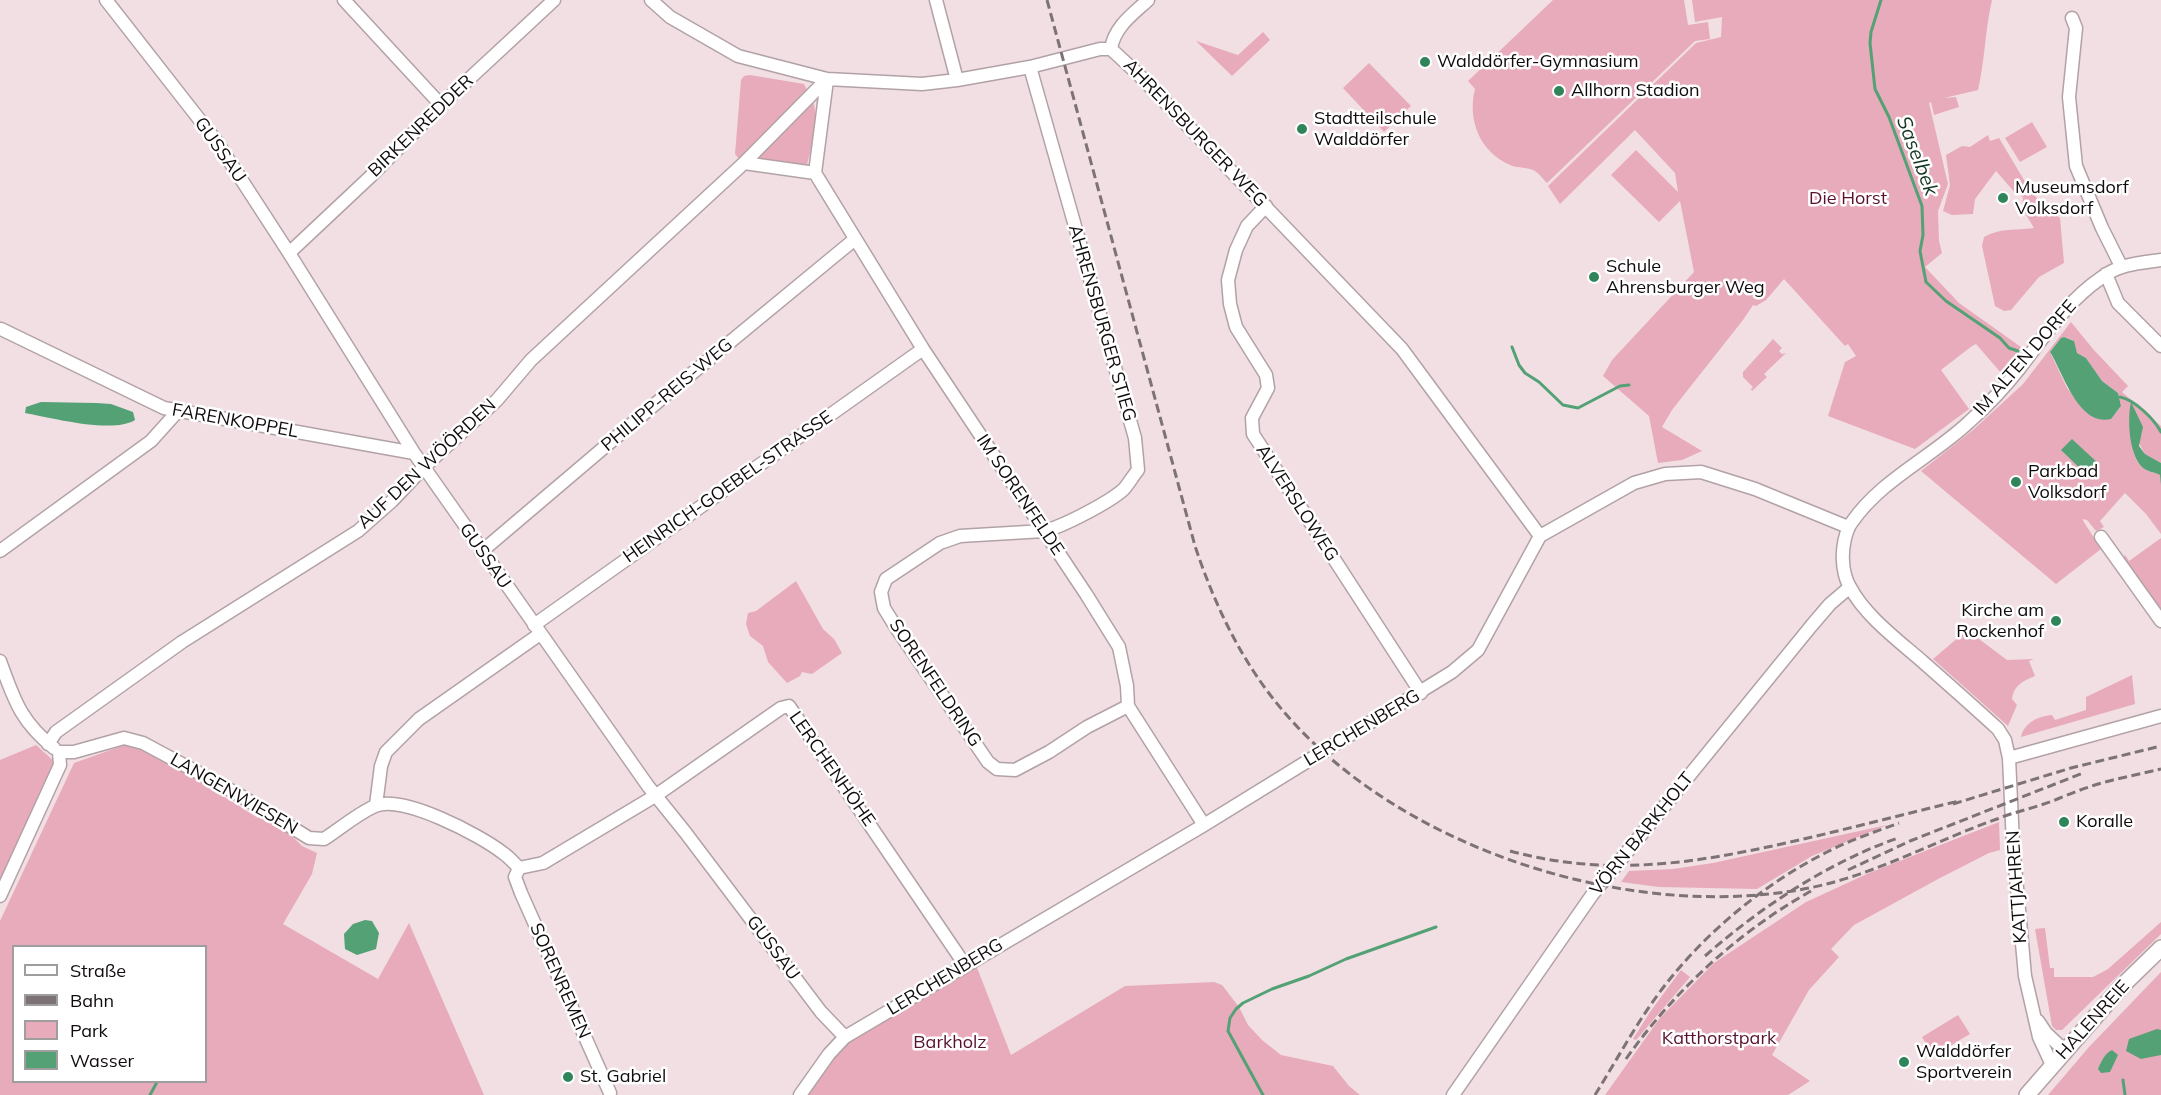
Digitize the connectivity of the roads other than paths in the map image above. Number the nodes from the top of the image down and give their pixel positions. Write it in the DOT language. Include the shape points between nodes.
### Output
graph roads {
  1 [pos="106,0"];
  2 [pos="344,0"];
  3 [pos="554,0"];
  4 [pos="651,0"];
  5 [pos="936,0"];
  6 [pos="1148,0"];
  7 [pos="2072,18"];
  8 [pos="1111,49"];
  9 [pos="1030,67"];
  10 [pos="828,79"];
  11 [pos="957,80"];
  12 [pos="441,105"];
  13 [pos="744,163"];
  14 [pos="815,173"];
  15 [pos="1266,206"];
  16 [pos="855,239"];
  17 [pos="289,253"];
  18 [pos="2161,260"];
  19 [pos="2121,266"];
  20 [pos="2106,274"];
  21 [pos="2092,284"];
  22 [pos="2118,303"];
  23 [pos="0,330"];
  24 [pos="2161,346"];
  25 [pos="923,349"];
  26 [pos="178,411"];
  27 [pos="414,453"];
  28 [pos="424,467"];
  29 [pos="1848,527"];
  30 [pos="1044,531"];
  31 [pos="1540,536"];
  32 [pos="2101,537"];
  33 [pos="0,550"];
  34 [pos="482,552"];
  35 [pos="1850,587"];
  36 [pos="2161,621"];
  37 [pos="537,629"];
  38 [pos="0,661"];
  39 [pos="1421,693"];
  40 [pos="1128,706"];
  41 [pos="2161,716"];
  42 [pos="48,744"];
  43 [pos="59,752"];
  44 [pos="2009,758"];
  45 [pos="655,796"];
  46 [pos="376,805"];
  47 [pos="1204,825"];
  48 [pos="519,868"];
  49 [pos="0,896"];
  50 [pos="2161,948"];
  51 [pos="965,965"];
  52 [pos="2034,1015"];
  53 [pos="845,1037"];
  54 [pos="2065,1051"];
  55 [pos="2052,1065"];
  56 [pos="610,1093"];
  57 [pos="800,1095"];
  58 [pos="1453,1095"];
  59 [pos="2027,1095"];
  1 -- 17 [label="street, GUSSAU" via="217,142"];
  2 -- 12 [label="street"];
  3 -- 12 [label="street, BIRKENREDDER"];
  4 -- 10 [label="street, AHRENSBURGER WEG" via="670,17 738,56"];
  5 -- 11 [label="street"];
  6 -- 8 [label="street" via="1112,37"];
  7 -- 19 [label="street" via="2076,28 2068,97 2076,166"];
  8 -- 9 [label="street, AHRENSBURGER WEG"];
  8 -- 15 [label="street, AHRENSBURGER WEG"];
  9 -- 11 [label="street, AHRENSBURGER WEG"];
  9 -- 30 [label="street, AHRENSBURGER STIEG" via="1135,438 1138,470 1123,490"];
  10 -- 11 [label="street, AHRENSBURGER WEG" via="922,84"];
  10 -- 13 [label="street, AUF DEN WÖÖRDEN"];
  10 -- 14 [label="street"];
  12 -- 17 [label="street, BIRKENREDDER"];
  13 -- 14 [label="street"];
  13 -- 28 [label="street, AUF DEN WÖÖRDEN" via="531,360 497,400"];
  14 -- 16 [label="street, IM SORENFELDE"];
  15 -- 31 [label="street, AHRENSBURGER WEG" via="1402,349"];
  15 -- 39 [label="street, ALVERSLOWEG" via="1247,226 1228,280 1236,327 1266,375 1269,388 1252,418 1253,434"];
  16 -- 25 [label="street, IM SORENFELDE"];
  16 -- 34 [label="street, PHILIPP-REIS-WEG"];
  17 -- 27 [label="street, GUSSAU"];
  18 -- 19 [label="street, IM ALTEN DORFE"];
  19 -- 20 [label="street, IM ALTEN DORFE"];
  20 -- 21 [label="street, IM ALTEN DORFE"];
  20 -- 22 [label="street"];
  21 -- 22 [label="street"];
  21 -- 29 [label="street, IM ALTEN DORFE" via="2065,310 1971,421 1886,486"];
  22 -- 24 [label="street"];
  23 -- 26 [label="street, FARENKOPPEL" via="164,408"];
  25 -- 30 [label="street, IM SORENFELDE"];
  25 -- 37 [label="street, HEINRICH-GOEBEL-STRASSE"];
  26 -- 27 [label="street, FARENKOPPEL"];
  26 -- 33 [label="street" via="151,441"];
  27 -- 28 [label="street, GUSSAU"];
  28 -- 34 [label="street, GUSSAU"];
  28 -- 42 [label="street, AUF DEN WÖÖRDEN" via="358,531 182,642 56,732"];
  29 -- 31 [label="street" via="1755,489 1701,472 1665,474 1634,483"];
  29 -- 35 [label="street" via="1842,561"];
  30 -- 40 [label="street, IM SORENFELDE" via="1119,647"];
  30 -- 40 [label="street, SORENFELDRING" via="948,539 886,579 881,592 884,608 988,762 997,769 1015,770 1027,765"];
  31 -- 39 [label="street, LERCHENBERG" via="1478,650"];
  32 -- 36 [label="street"];
  34 -- 37 [label="street, GUSSAU"];
  35 -- 44 [label="street, KATTJAHREN" via="1890,634 1998,729"];
  35 -- 58 [label="street, VÖRN BARKHOLT" via="1812,625 1592,895"];
  37 -- 45 [label="street, GUSSAU"];
  37 -- 46 [label="street, HEINRICH-GOEBEL-STRASSE" via="419,718 386,752"];
  38 -- 42 [label="street" via="15,705"];
  39 -- 47 [label="street, LERCHENBERG"];
  40 -- 47 [label="street, IM SORENFELDE"];
  41 -- 44 [label="street"];
  42 -- 43 [label="street"];
  43 -- 46 [label="street, LANGENWIESEN" via="74,752 124,738 142,742 237,793 309,838 324,839"];
  43 -- 49 [label="street" via="60,765"];
  44 -- 52 [label="street, KATTJAHREN" via="2023,959"];
  45 -- 48 [label="street" via="543,863"];
  45 -- 51 [label="street, LERCHENHÖHE" via="789,706"];
  45 -- 53 [label="street, GUSSAU" via="821,1012"];
  46 -- 48 [label="street" via="411,807 438,817 502,852"];
  47 -- 51 [label="street, LERCHENBERG"];
  48 -- 56 [label="street, SORENREMEN" via="515,877 521,893"];
  50 -- 54 [label="main road, HALENREIE"];
  51 -- 53 [label="street, LERCHENBERG"];
  52 -- 54 [label="street, KATTJAHREN"];
  52 -- 55 [label="street, KATTJAHREN"];
  53 -- 57 [label="street"];
  54 -- 55 [label="main road, HALENREIE"];
  55 -- 59 [label="main road, HALENREIE"];
}
